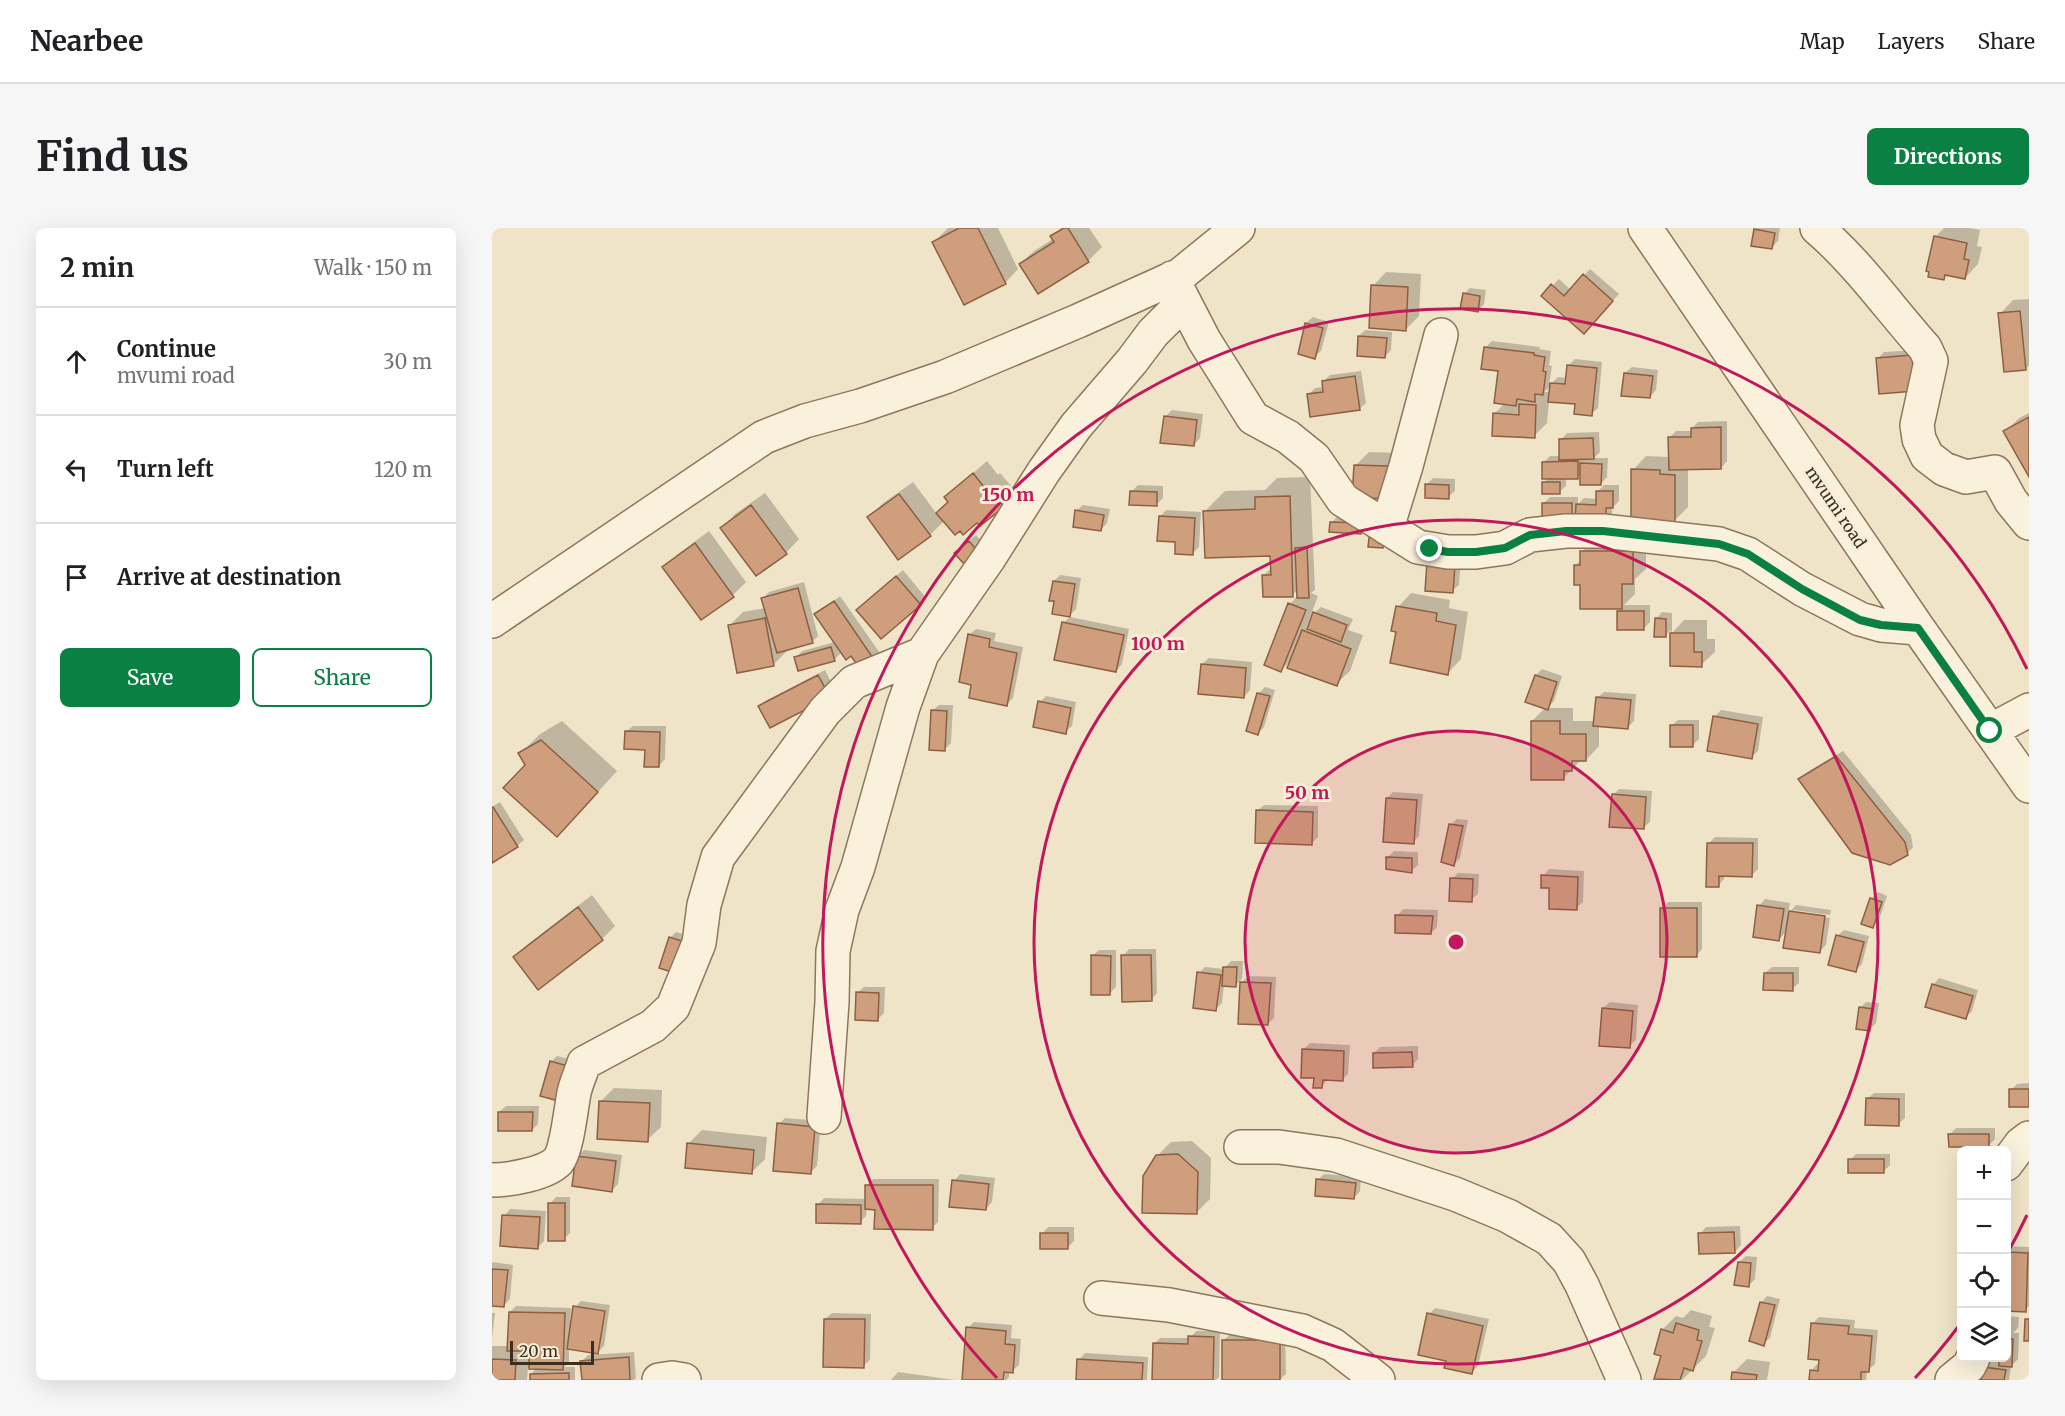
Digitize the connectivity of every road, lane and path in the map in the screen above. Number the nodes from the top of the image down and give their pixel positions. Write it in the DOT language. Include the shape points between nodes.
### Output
graph roads {
  1 [pos="1238,228"];
  2 [pos="1645,228"];
  3 [pos="1817,228"];
  4 [pos="1178,290"];
  5 [pos="1441,335"];
  6 [pos="2029,523"];
  7 [pos="1387,528"];
  8 [pos="492,621"];
  9 [pos="1918,628"];
  10 [pos="922,654"];
  11 [pos="2029,710"];
  12 [pos="1990,731"];
  13 [pos="2029,786"];
  14 [pos="824,1117"];
  15 [pos="2029,1138"];
  16 [pos="1241,1147"];
  17 [pos="2011,1158"];
  18 [pos="492,1180"];
  19 [pos="1101,1298"];
  20 [pos="1971,1362"];
  21 [pos="659,1380"];
  22 [pos="684,1380"];
  23 [pos="1378,1380"];
  24 [pos="1624,1380"];
  25 [pos="1952,1380"];
  1 -- 4 [label="street" via="1180,275"];
  2 -- 9 [label="street, mvumi road"];
  3 -- 6 [label="street" via="1925,348 1930,361 1917,425 1927,456 1944,469 1966,477 1995,472"];
  4 -- 7 [label="street" via="1253,418 1288,437 1314,459 1343,501"];
  4 -- 8 [label="street" via="1078,321 945,377 765,437"];
  4 -- 10 [label="street" via="1153,333 1044,471"];
  5 -- 7 [label="street"];
  7 -- 9 [label="street" via="1418,547 1448,552 1505,548 1530,535 1566,531 1603,531 1719,544 1748,554 1860,620"];
  9 -- 12 [label="street, mvumi road"];
  10 -- 14 [label="street" via="842,910 833,951"];
  10 -- 18 [label="street" via="854,682 825,711 718,857 704,905 699,943 673,1007 653,1026 584,1063 558,1161 539,1172"];
  11 -- 12 [label="street"];
  12 -- 13 [label="street, mvumi road"];
  15 -- 17 [label="street"];
  16 -- 24 [label="street" via="1279,1147 1336,1155 1455,1194 1508,1216 1549,1239 1569,1261 1582,1285"];
  19 -- 23 [label="street" via="1169,1305 1302,1331 1333,1345"];
  20 -- 25 [label="street"];
  21 -- 22 [label="street"];
}
